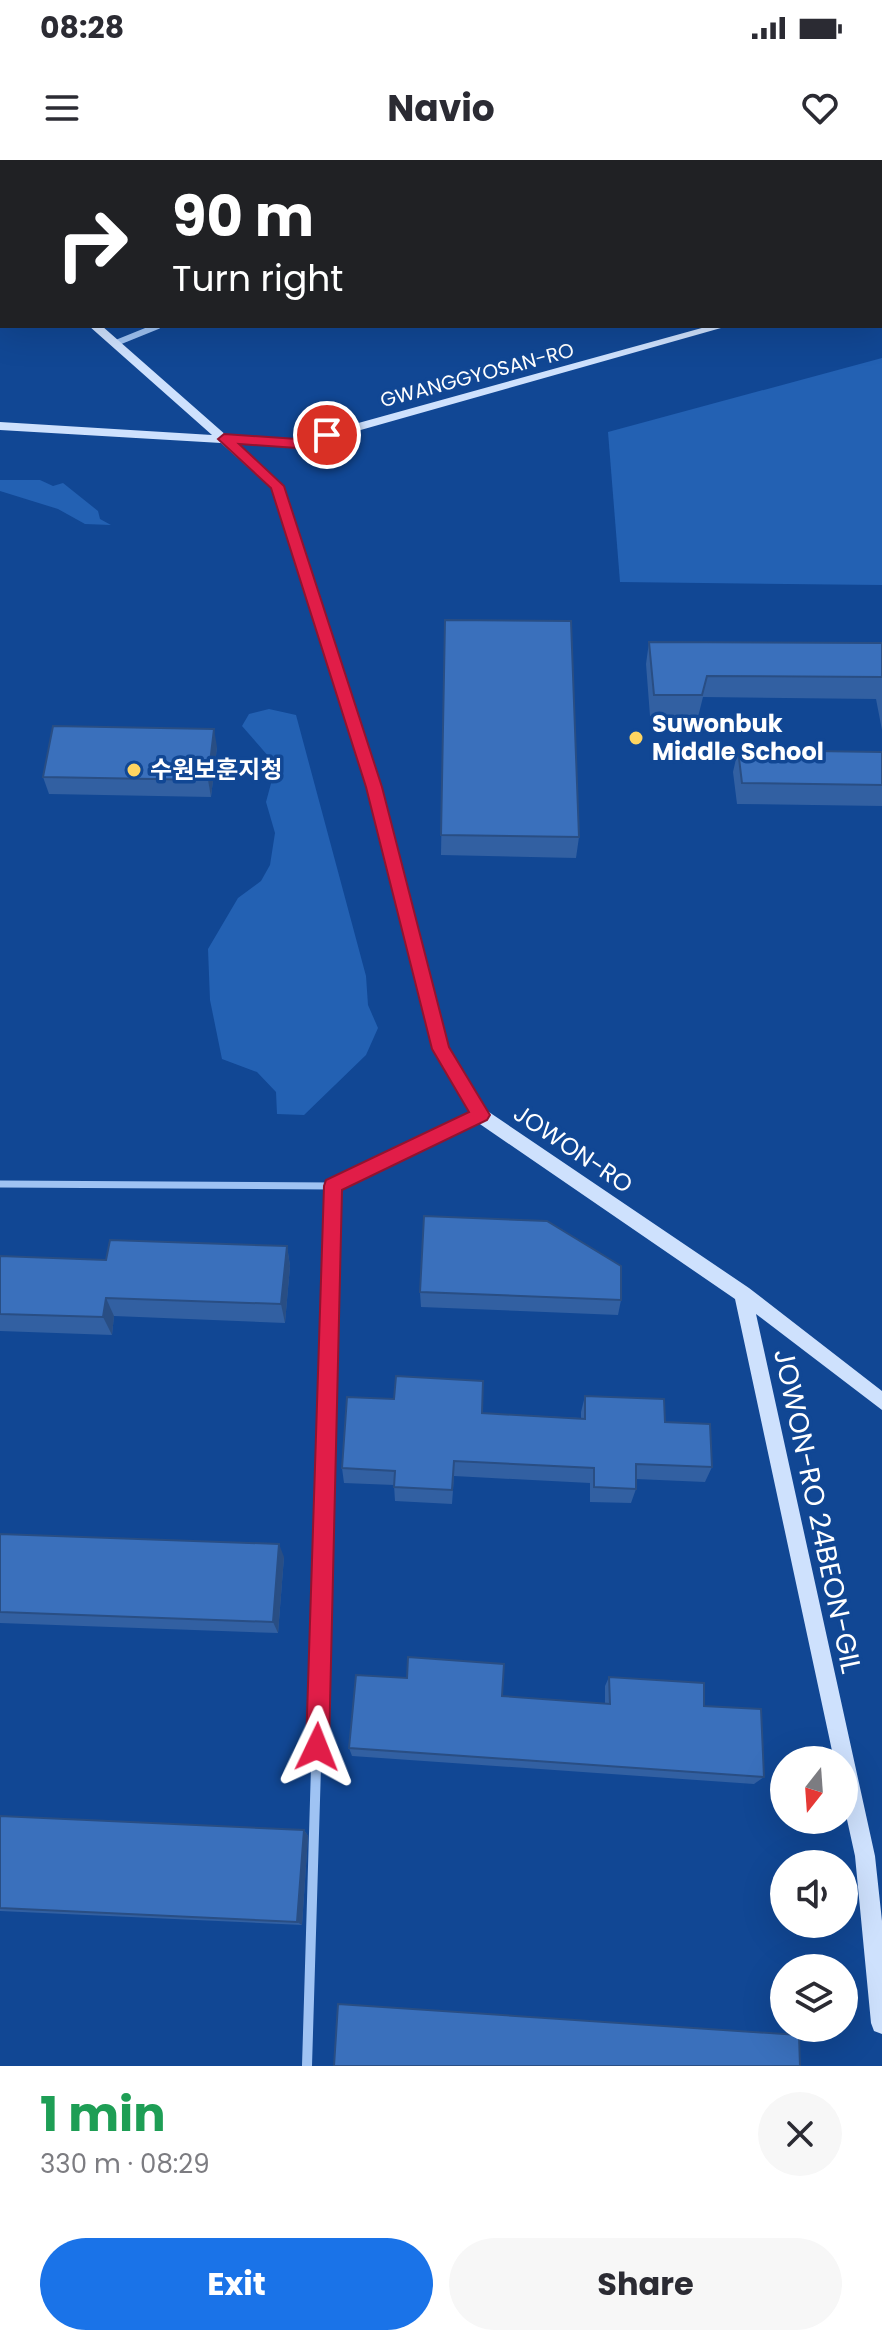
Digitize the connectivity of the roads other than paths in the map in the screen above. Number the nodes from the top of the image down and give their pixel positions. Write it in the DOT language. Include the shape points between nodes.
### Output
graph roads {
  1 [pos="97,328"];
  2 [pos="153,328"];
  3 [pos="715,328"];
  4 [pos="116,343"];
  5 [pos="0,426"];
  6 [pos="224,439"];
  7 [pos="480,1115"];
  8 [pos="0,1184"];
  9 [pos="333,1186"];
  10 [pos="743,1294"];
  11 [pos="882,1402"];
  12 [pos="882,2023"];
  13 [pos="307,2066"];
  1 -- 4 [label="main road, JOWON-RO"];
  2 -- 4 [label="street"];
  3 -- 6 [label="main road, GWANGGYOSAN-RO" via="297,444"];
  4 -- 6 [label="main road, JOWON-RO"];
  5 -- 6 [label="main road, GWANGGYOSAN-RO"];
  6 -- 7 [label="main road, JOWON-RO" via="277,486 374,787 441,1049"];
  7 -- 9 [label="street"];
  7 -- 10 [label="main road, JOWON-RO"];
  8 -- 9 [label="street"];
  9 -- 13 [label="street"];
  10 -- 11 [label="main road, JOWON-RO"];
  10 -- 12 [label="main road, JOWON-RO 24BEON-GIL" via="865,1856"];
}
